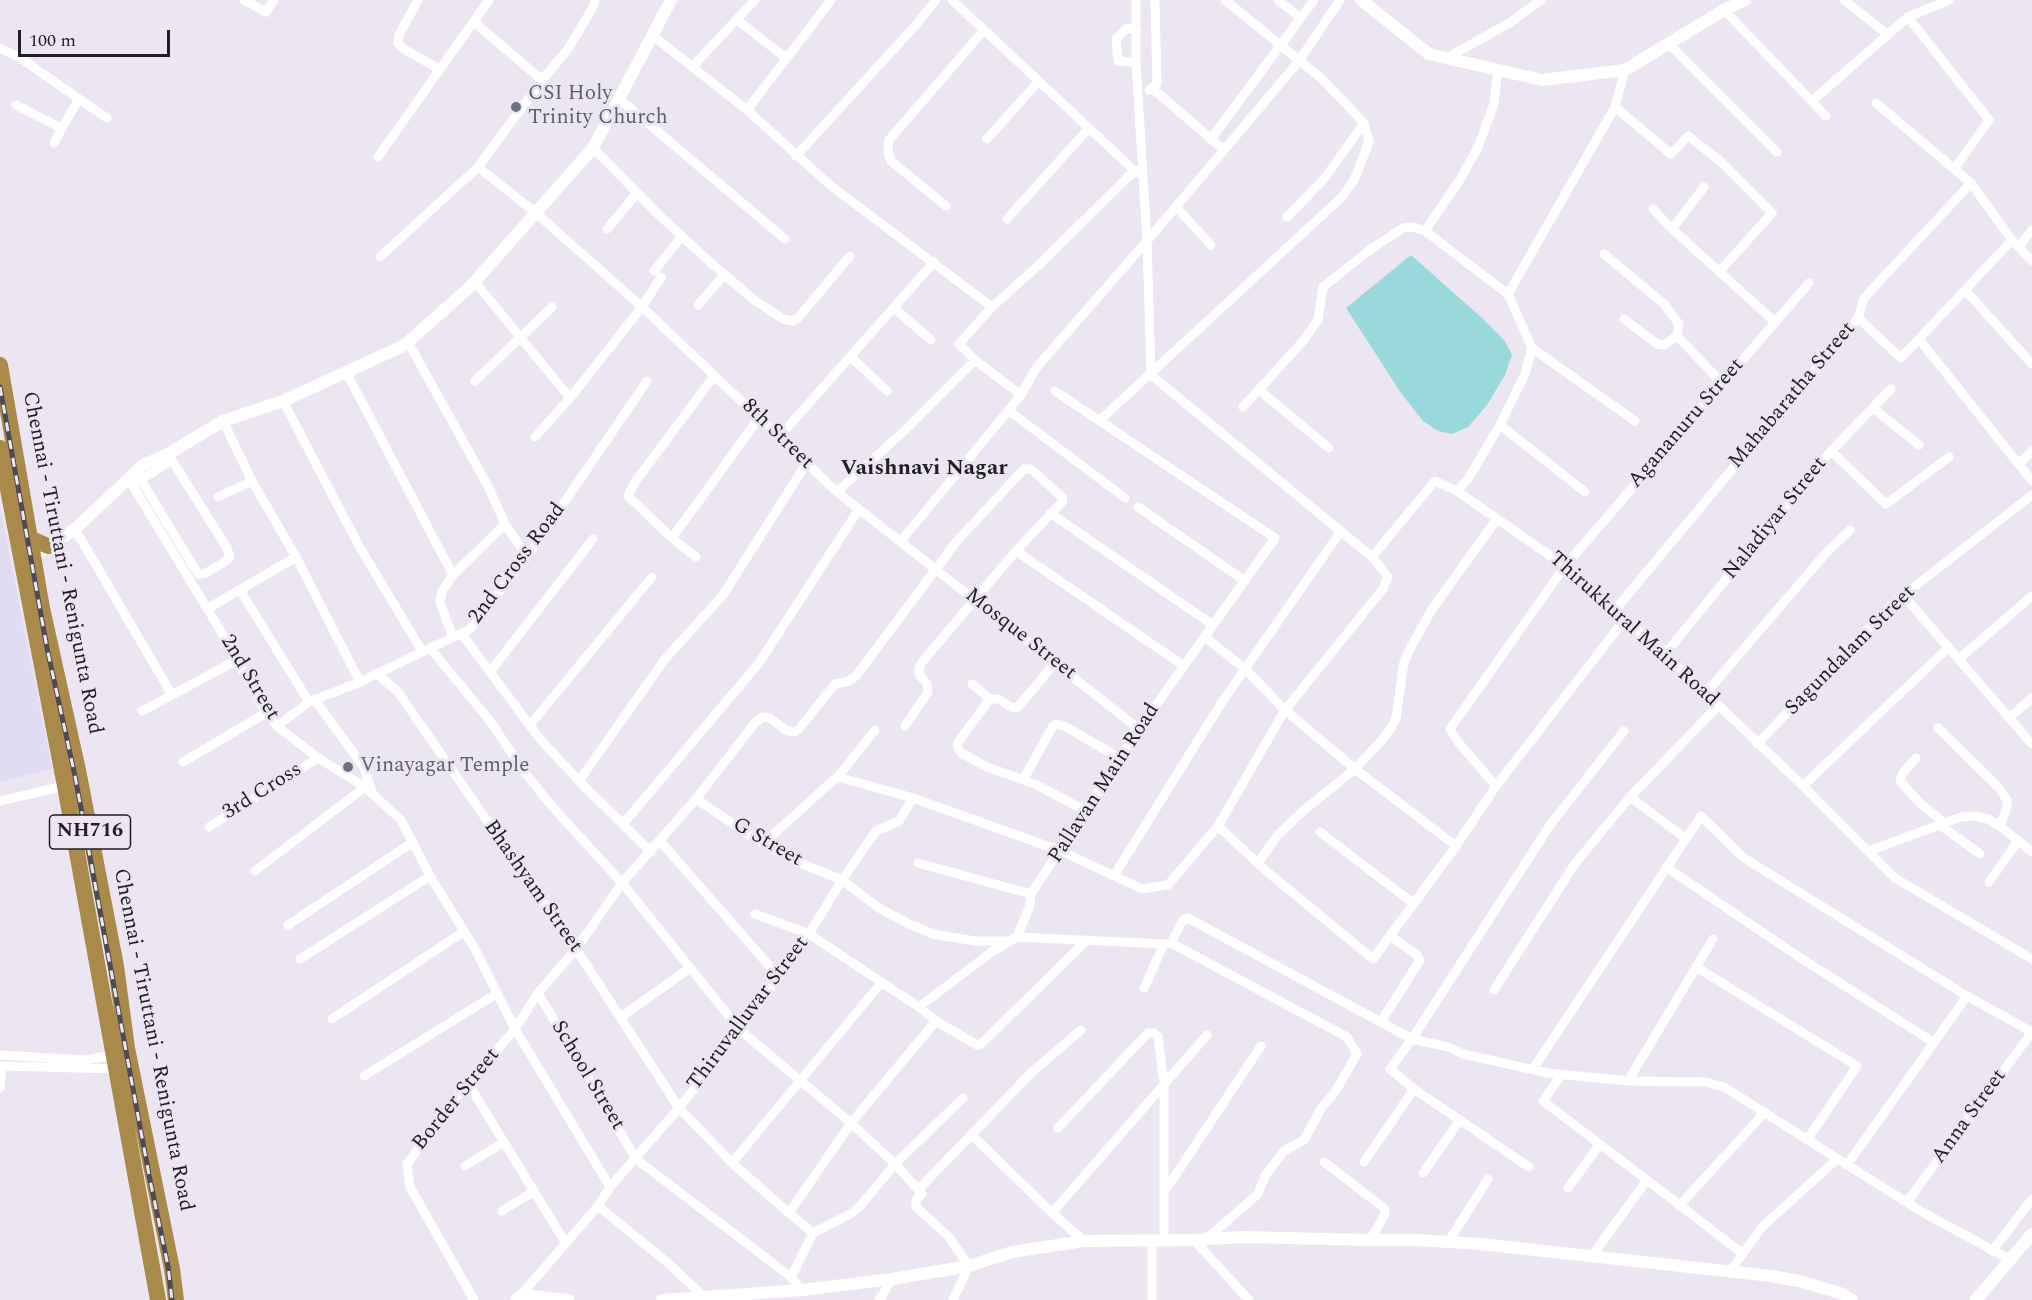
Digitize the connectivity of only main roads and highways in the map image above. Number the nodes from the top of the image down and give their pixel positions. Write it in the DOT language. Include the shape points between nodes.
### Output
graph roads {
  1 [pos="0,365"];
  2 [pos="0,448"];
  3 [pos="28,538"];
  4 [pos="48,546"];
  5 [pos="26,558"];
  6 [pos="73,784"];
  7 [pos="158,1300"];
  8 [pos="176,1300"];
  1 -- 3 [label="highway, Chennai - Tiruttani - Renigunta Road / NH716"];
  2 -- 5 [label="highway, Chennai - Tiruttani - Renigunta Road / NH716"];
  3 -- 4 [label="highway"];
  3 -- 5 [label="highway, Chennai - Tiruttani - Renigunta Road / NH716"];
  5 -- 6 [label="highway, Chennai - Tiruttani - Renigunta Road / NH716"];
  6 -- 7 [label="highway, Chennai - Tiruttani - Renigunta Road / NH716" via="115,1062"];
  6 -- 8 [label="highway, Chennai - Tiruttani - Renigunta Road / NH716" via="116,966 127,1048"];
}
